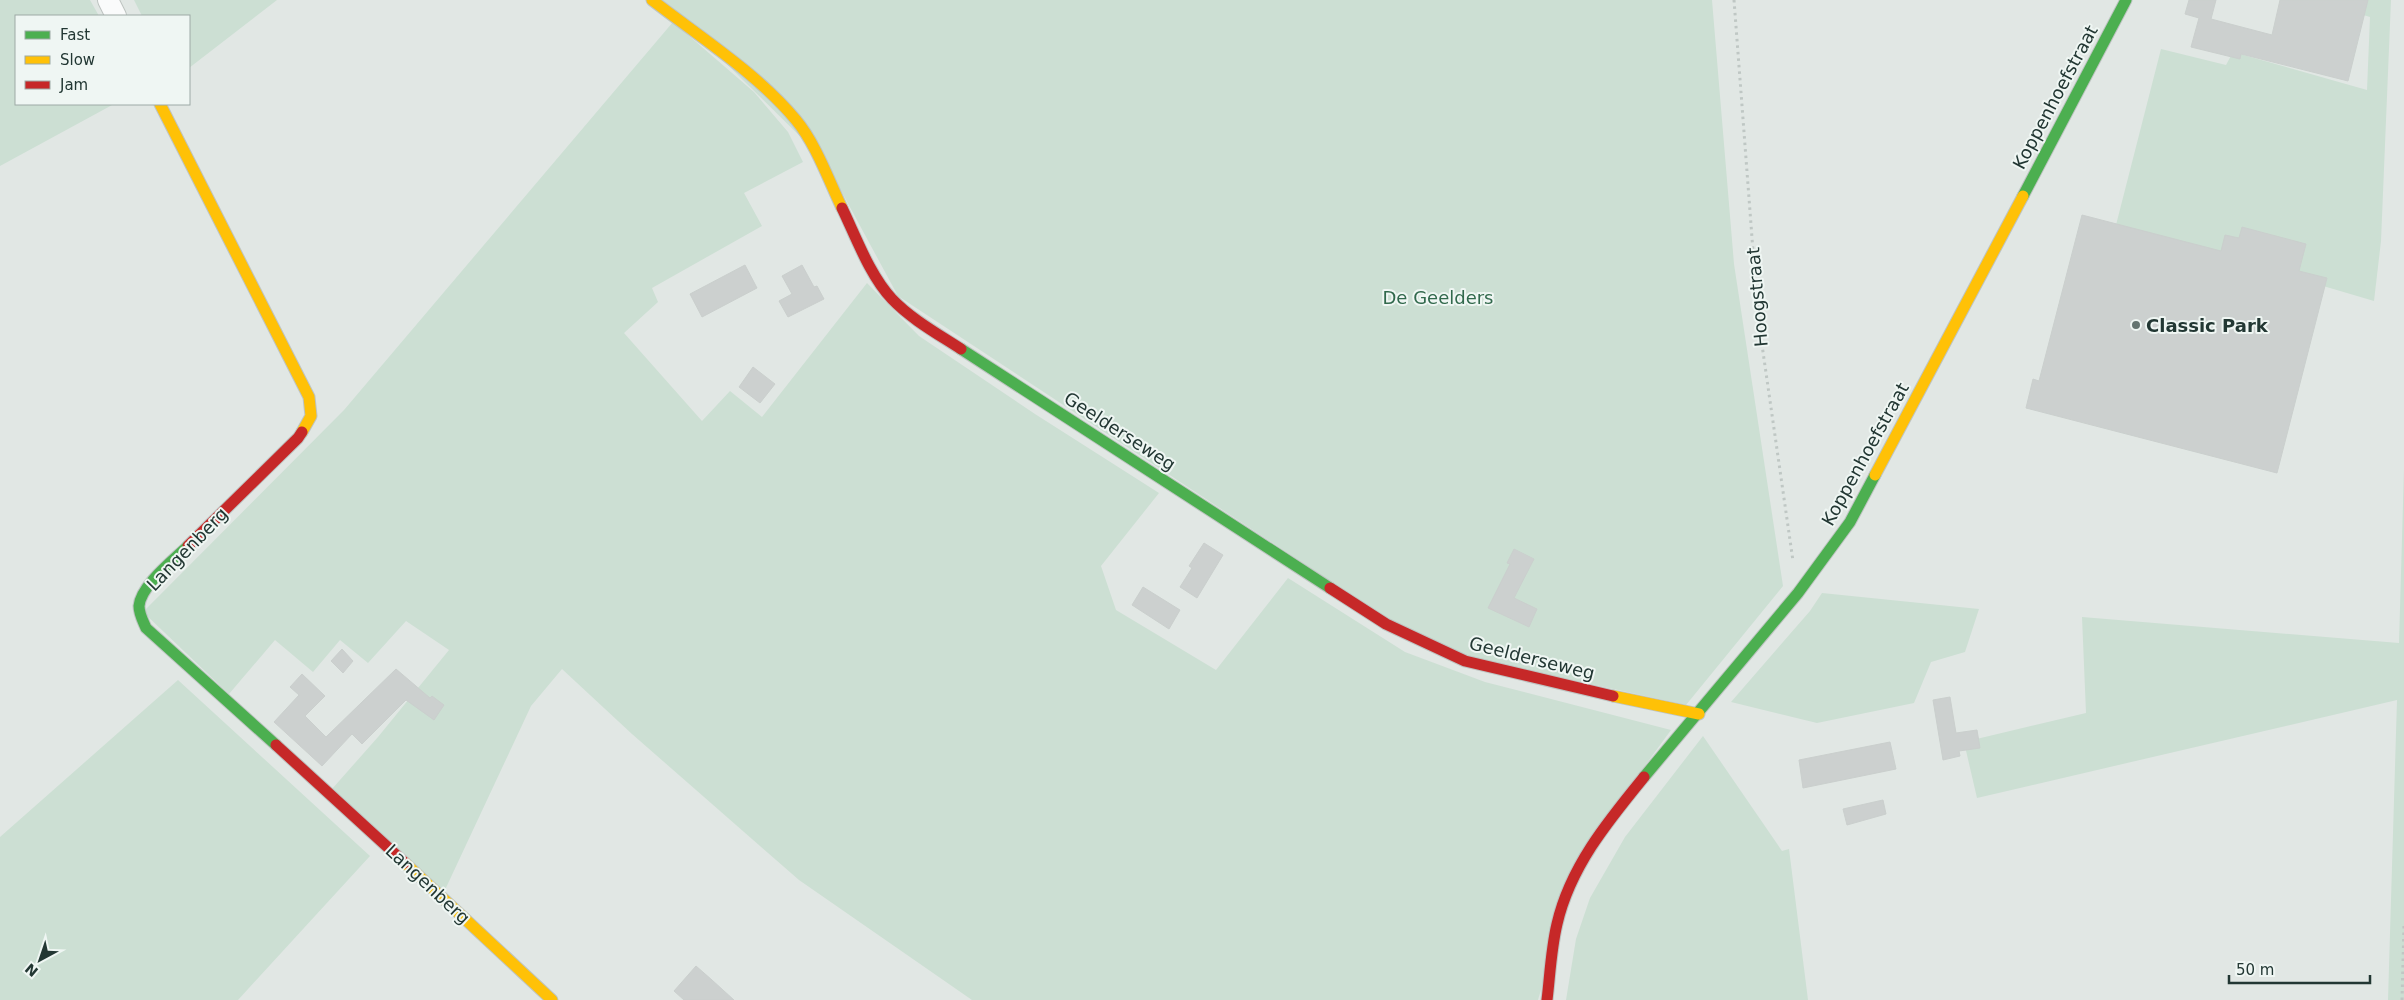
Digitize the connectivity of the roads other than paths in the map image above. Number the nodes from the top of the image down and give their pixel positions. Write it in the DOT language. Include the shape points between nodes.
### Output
graph roads {
  1 [pos="108,0"];
  2 [pos="652,0"];
  3 [pos="2126,0"];
  4 [pos="116,15"];
  5 [pos="161,105"];
  6 [pos="1699,714"];
  7 [pos="552,1000"];
  8 [pos="1546,1000"];
  1 -- 4 [label="street"];
  2 -- 6 [label="street, Geelderseweg" via="762,85 796,121 820,161 868,263 892,299 931,330 1386,624 1465,662"];
  3 -- 6 [label="street, Koppenhoefstraat" via="1850,522 1798,593"];
  5 -- 7 [label="street, Langenberg" via="308,397 311,416 298,438 148,585 140,599 138,613 146,628"];
  6 -- 8 [label="street, Koppenhoefstraat" via="1603,827 1578,869 1557,923"];
}
